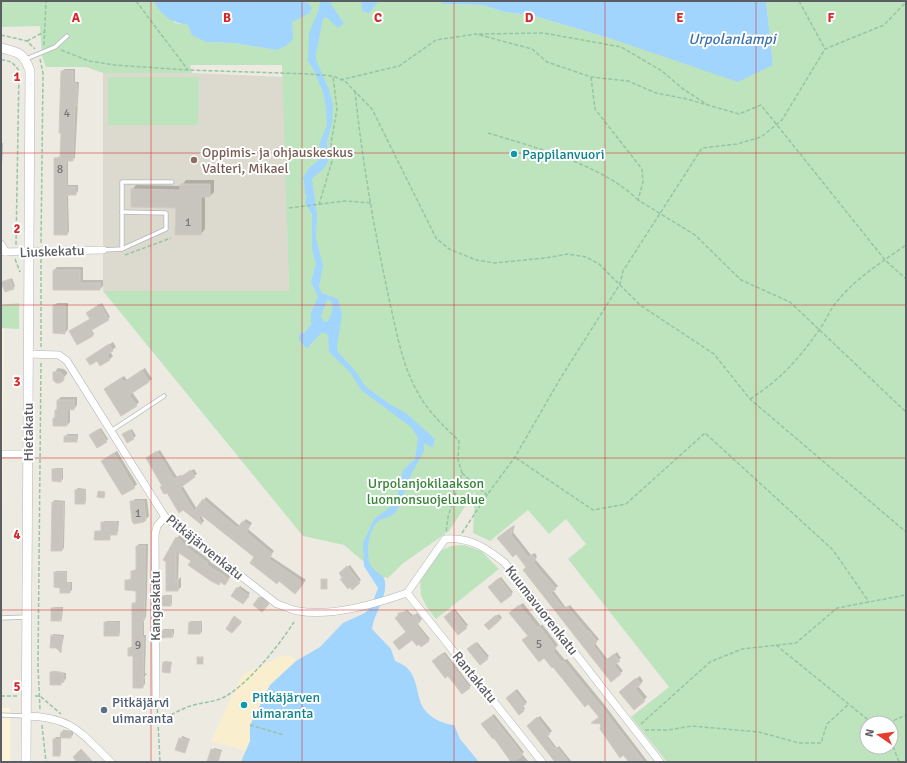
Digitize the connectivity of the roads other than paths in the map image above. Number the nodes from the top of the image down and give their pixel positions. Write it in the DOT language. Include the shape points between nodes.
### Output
graph roads {
  1 [pos="67,36"];
  2 [pos="1,48"];
  3 [pos="26,59"];
  4 [pos="172,182"];
  5 [pos="122,212"];
  6 [pos="1,244"];
  7 [pos="122,249"];
  8 [pos="103,250"];
  9 [pos="29,251"];
  10 [pos="3,252"];
  11 [pos="29,354"];
  12 [pos="164,396"];
  13 [pos="111,431"];
  14 [pos="1,454"];
  15 [pos="28,454"];
  16 [pos="165,517"];
  17 [pos="407,593"];
  18 [pos="27,617"];
  19 [pos="1,618"];
  20 [pos="156,697"];
  21 [pos="1,716"];
  22 [pos="26,716"];
  23 [pos="26,762"];
  24 [pos="111,762"];
  25 [pos="542,762"];
  26 [pos="660,762"];
  1 -- 3 [label="lane" via="55,47"];
  2 -- 3 [label="street" via="20,53"];
  3 -- 9 [label="street, Hietakatu" via="30,70"];
  4 -- 5 [label="lane" via="122,182"];
  5 -- 7 [label="lane"];
  5 -- 7 [label="lane" via="166,213 166,229"];
  6 -- 10 [label="street"];
  7 -- 8 [label="lane"];
  8 -- 9 [label="street, Liuskekatu"];
  9 -- 10 [label="street, Liuskekatu"];
  9 -- 11 [label="street, Hietakatu"];
  11 -- 13 [label="street, Pitkäjärvenkatu" via="59,355 67,361"];
  11 -- 15 [label="street, Hietakatu"];
  12 -- 13 [label="lane"];
  13 -- 16 [label="street, Pitkäjärvenkatu"];
  14 -- 15 [label="street"];
  15 -- 18 [label="street, Hietakatu"];
  16 -- 17 [label="street, Pitkäjärvenkatu" via="277,604 296,611 318,612 367,605"];
  16 -- 20 [label="street, Kangaskatu" via="157,526 155,535"];
  17 -- 25 [label="street, Rantakatu"];
  17 -- 26 [label="street, Kuumavuorenkatu" via="446,539 459,538 486,548 505,563"];
  18 -- 19 [label="lane"];
  18 -- 22 [label="street, Hietakatu"];
  21 -- 22 [label="lane"];
  22 -- 23 [label="street, Hietakatu"];
  22 -- 24 [label="street" via="50,717 68,723"];
}
